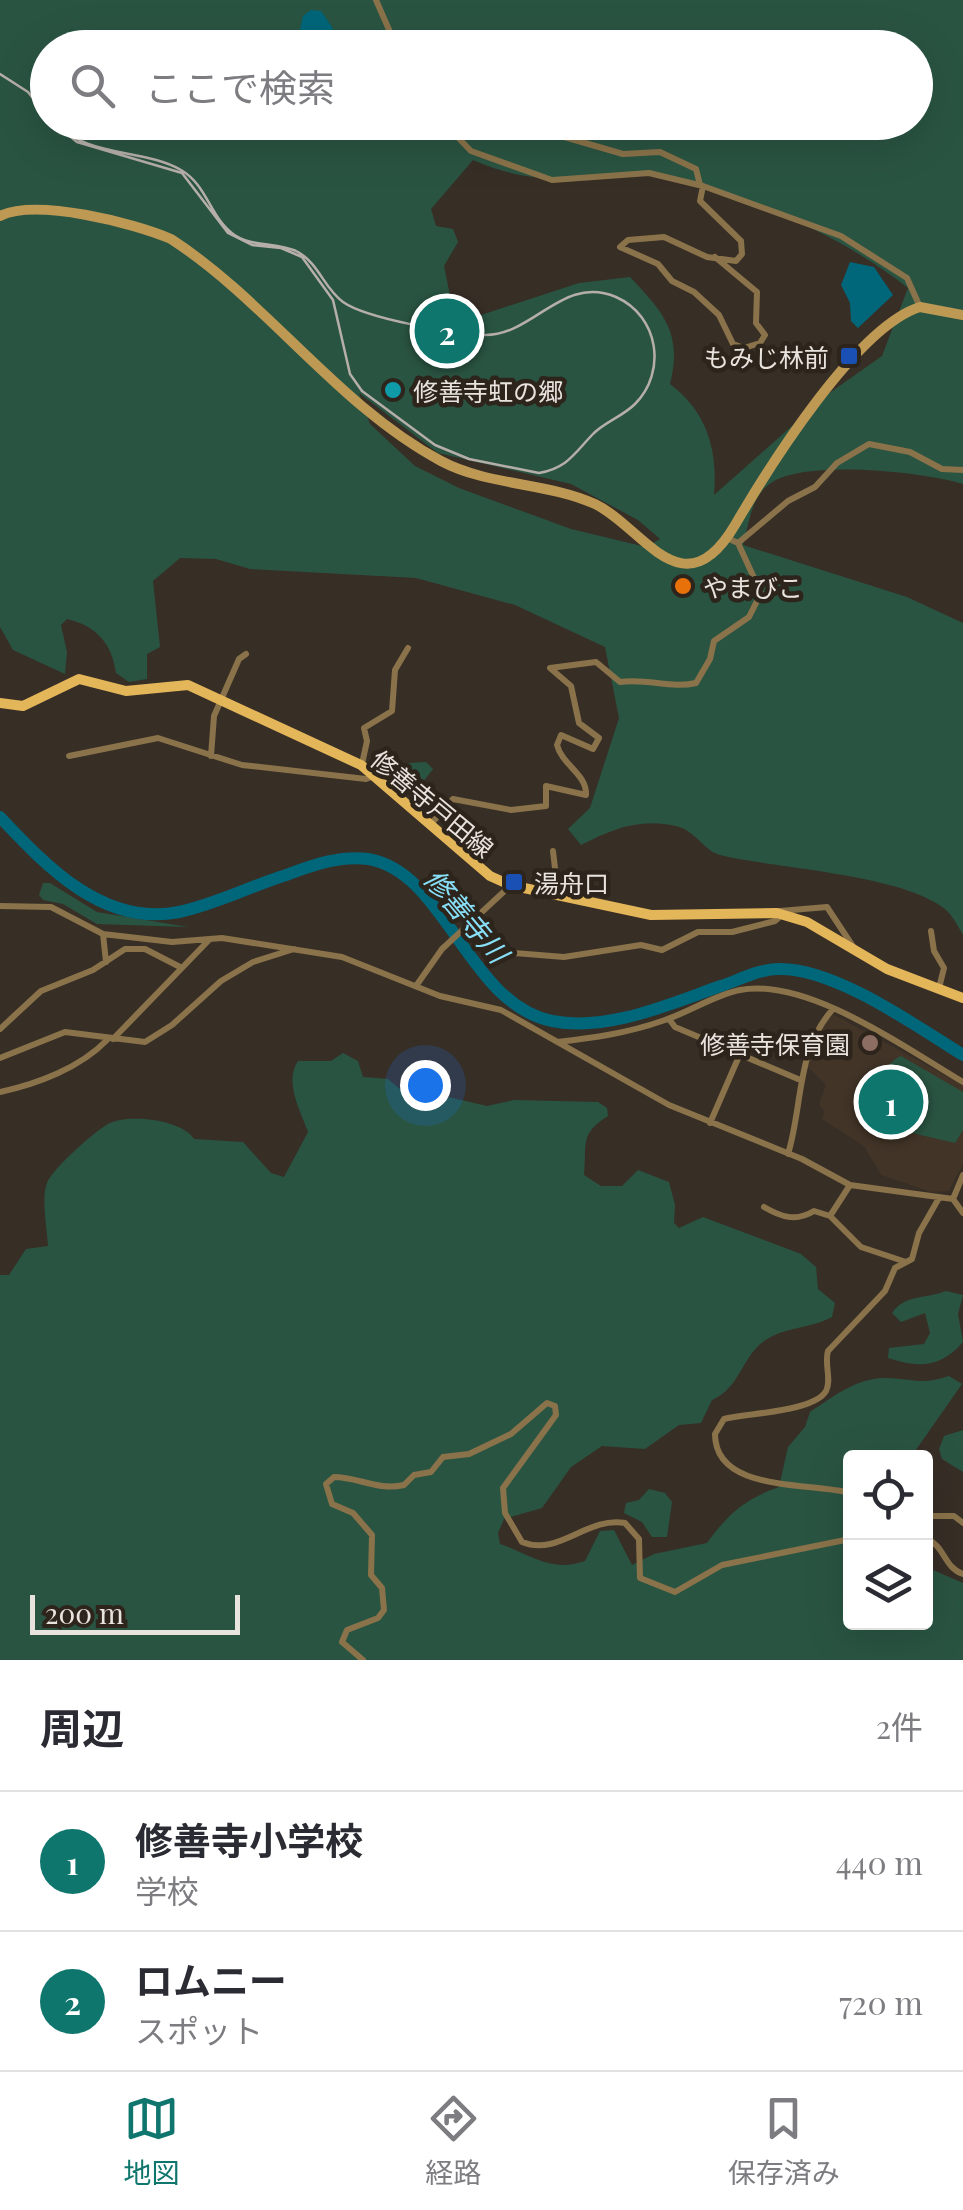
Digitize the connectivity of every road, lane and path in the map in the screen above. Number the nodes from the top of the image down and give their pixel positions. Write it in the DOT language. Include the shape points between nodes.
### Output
graph roads {
  1 [pos="376,0"];
  2 [pos="389,30"];
  3 [pos="460,140"];
  4 [pos="575,140"];
  5 [pos="702,185"];
  6 [pos="0,216"];
  7 [pos="716,258"];
  8 [pos="920,306"];
  9 [pos="963,315"];
  10 [pos="963,470"];
  11 [pos="733,540"];
  12 [pos="408,648"];
  13 [pos="246,654"];
  14 [pos="223,700"];
  15 [pos="0,703"];
  16 [pos="68,756"];
  17 [pos="211,756"];
  18 [pos="361,766"];
  19 [pos="375,775"];
  20 [pos="430,825"];
  21 [pos="552,851"];
  22 [pos="510,885"];
  23 [pos="558,895"];
  24 [pos="0,906"];
  25 [pos="778,913"];
  26 [pos="468,925"];
  27 [pos="932,931"];
  28 [pos="102,934"];
  29 [pos="211,938"];
  30 [pos="295,949"];
  31 [pos="855,952"];
  32 [pos="106,962"];
  33 [pos="182,968"];
  34 [pos="416,986"];
  35 [pos="938,988"];
  36 [pos="963,998"];
  37 [pos="833,1009"];
  38 [pos="669,1019"];
  39 [pos="0,1027"];
  40 [pos="110,1040"];
  41 [pos="556,1042"];
  42 [pos="740,1054"];
  43 [pos="0,1058"];
  44 [pos="799,1079"];
  45 [pos="963,1082"];
  46 [pos="0,1092"];
  47 [pos="710,1123"];
  48 [pos="788,1154"];
  49 [pos="963,1175"];
  50 [pos="850,1185"];
  51 [pos="940,1198"];
  52 [pos="953,1199"];
  53 [pos="764,1207"];
  54 [pos="963,1212"];
  55 [pos="830,1216"];
  56 [pos="908,1262"];
  57 [pos="843,1492"];
  58 [pos="933,1516"];
  59 [pos="963,1524"];
  60 [pos="845,1540"];
  61 [pos="928,1540"];
  62 [pos="963,1574"];
  63 [pos="364,1660"];
  1 -- 2 [label="street"];
  3 -- 5 [label="street" via="471,151 552,180 634,172"];
  4 -- 5 [label="street" via="623,154 660,152 696,169"];
  5 -- 7 [label="street" via="700,201 742,245 736,261"];
  5 -- 8 [label="street" via="854,241 907,278"];
  6 -- 11 [label="street" via="26,208 156,232 188,251 368,408 444,462 597,505 651,552 670,560 702,558"];
  7 -- 7 [label="street" via="754,288 756,323 765,335 760,343 736,346 717,312 658,264 620,247 664,236"];
  8 -- 9 [label="street"];
  8 -- 11 [label="street" via="886,328 791,435"];
  10 -- 11 [label="street" via="869,444"];
  11 -- 20 [label="street" via="761,593 749,617 714,641 696,683 620,682 596,662 550,668 571,686 578,723 598,738 592,749 561,735 557,745 586,785 585,796 546,786 546,806 527,810 453,800"];
  12 -- 18 [label="street" via="395,670 392,711 364,728"];
  13 -- 14 [label="street"];
  14 -- 15 [label="main road, 修善寺戸田線" via="182,684 126,692 86,678 23,706"];
  14 -- 17 [label="street" via="212,727"];
  14 -- 18 [label="main road, 修善寺戸田線"];
  16 -- 17 [label="street" via="149,738"];
  17 -- 19 [label="street" via="252,766"];
  18 -- 19 [label="main road, 修善寺戸田線"];
  19 -- 20 [label="main road, 修善寺戸田線"];
  20 -- 22 [label="main road, 修善寺戸田線"];
  21 -- 23 [label="street"];
  22 -- 23 [label="main road, 修善寺戸田線"];
  22 -- 26 [label="street"];
  23 -- 25 [label="main road, 修善寺戸田線" via="678,917"];
  24 -- 28 [label="street" via="51,907"];
  25 -- 26 [label="street" via="775,922 698,932 662,950 640,946 565,957 490,951"];
  25 -- 31 [label="main road, 修善寺戸田線" via="807,922"];
  25 -- 31 [label="street" via="827,907"];
  26 -- 34 [label="street"];
  27 -- 35 [label="street" via="944,968"];
  28 -- 29 [label="street" via="172,942"];
  28 -- 32 [label="street"];
  29 -- 30 [label="street"];
  29 -- 33 [label="street"];
  30 -- 34 [label="street" via="342,957"];
  30 -- 40 [label="street" via="221,980 145,1042"];
  31 -- 35 [label="main road, 修善寺戸田線"];
  32 -- 33 [label="street" via="130,948"];
  32 -- 39 [label="street" via="42,990"];
  33 -- 40 [label="street"];
  34 -- 41 [label="street" via="502,1010"];
  35 -- 36 [label="main road, 修善寺戸田線"];
  37 -- 38 [label="street" via="785,991 750,988"];
  37 -- 44 [label="street"];
  37 -- 45 [label="street"];
  38 -- 41 [label="street"];
  38 -- 42 [label="street"];
  40 -- 43 [label="street" via="65,1032"];
  40 -- 46 [label="street" via="30,1086"];
  41 -- 47 [label="street"];
  42 -- 44 [label="street"];
  42 -- 47 [label="street"];
  44 -- 48 [label="street"];
  47 -- 48 [label="street"];
  48 -- 50 [label="street"];
  49 -- 52 [label="street"];
  50 -- 51 [label="street"];
  50 -- 55 [label="street"];
  51 -- 52 [label="street"];
  51 -- 56 [label="street"];
  52 -- 54 [label="street"];
  53 -- 55 [label="street" via="786,1217"];
  55 -- 56 [label="street" via="860,1246"];
  56 -- 57 [label="street" via="895,1268 886,1291 828,1351 822,1396 803,1406 724,1419 715,1434 720,1456 739,1473"];
  58 -- 59 [label="street" via="954,1516"];
  60 -- 63 [label="street" via="722,1566 675,1592 640,1578 638,1539 625,1524 596,1524 546,1546 522,1542 505,1513 503,1488 556,1415 556,1406 547,1403 512,1434 469,1454 443,1457 432,1472 404,1485 329,1480 325,1491 332,1504 354,1514 375,1542 371,1575 382,1588 384,1610 347,1630 342,1642"];
  61 -- 62 [label="street"];
}
